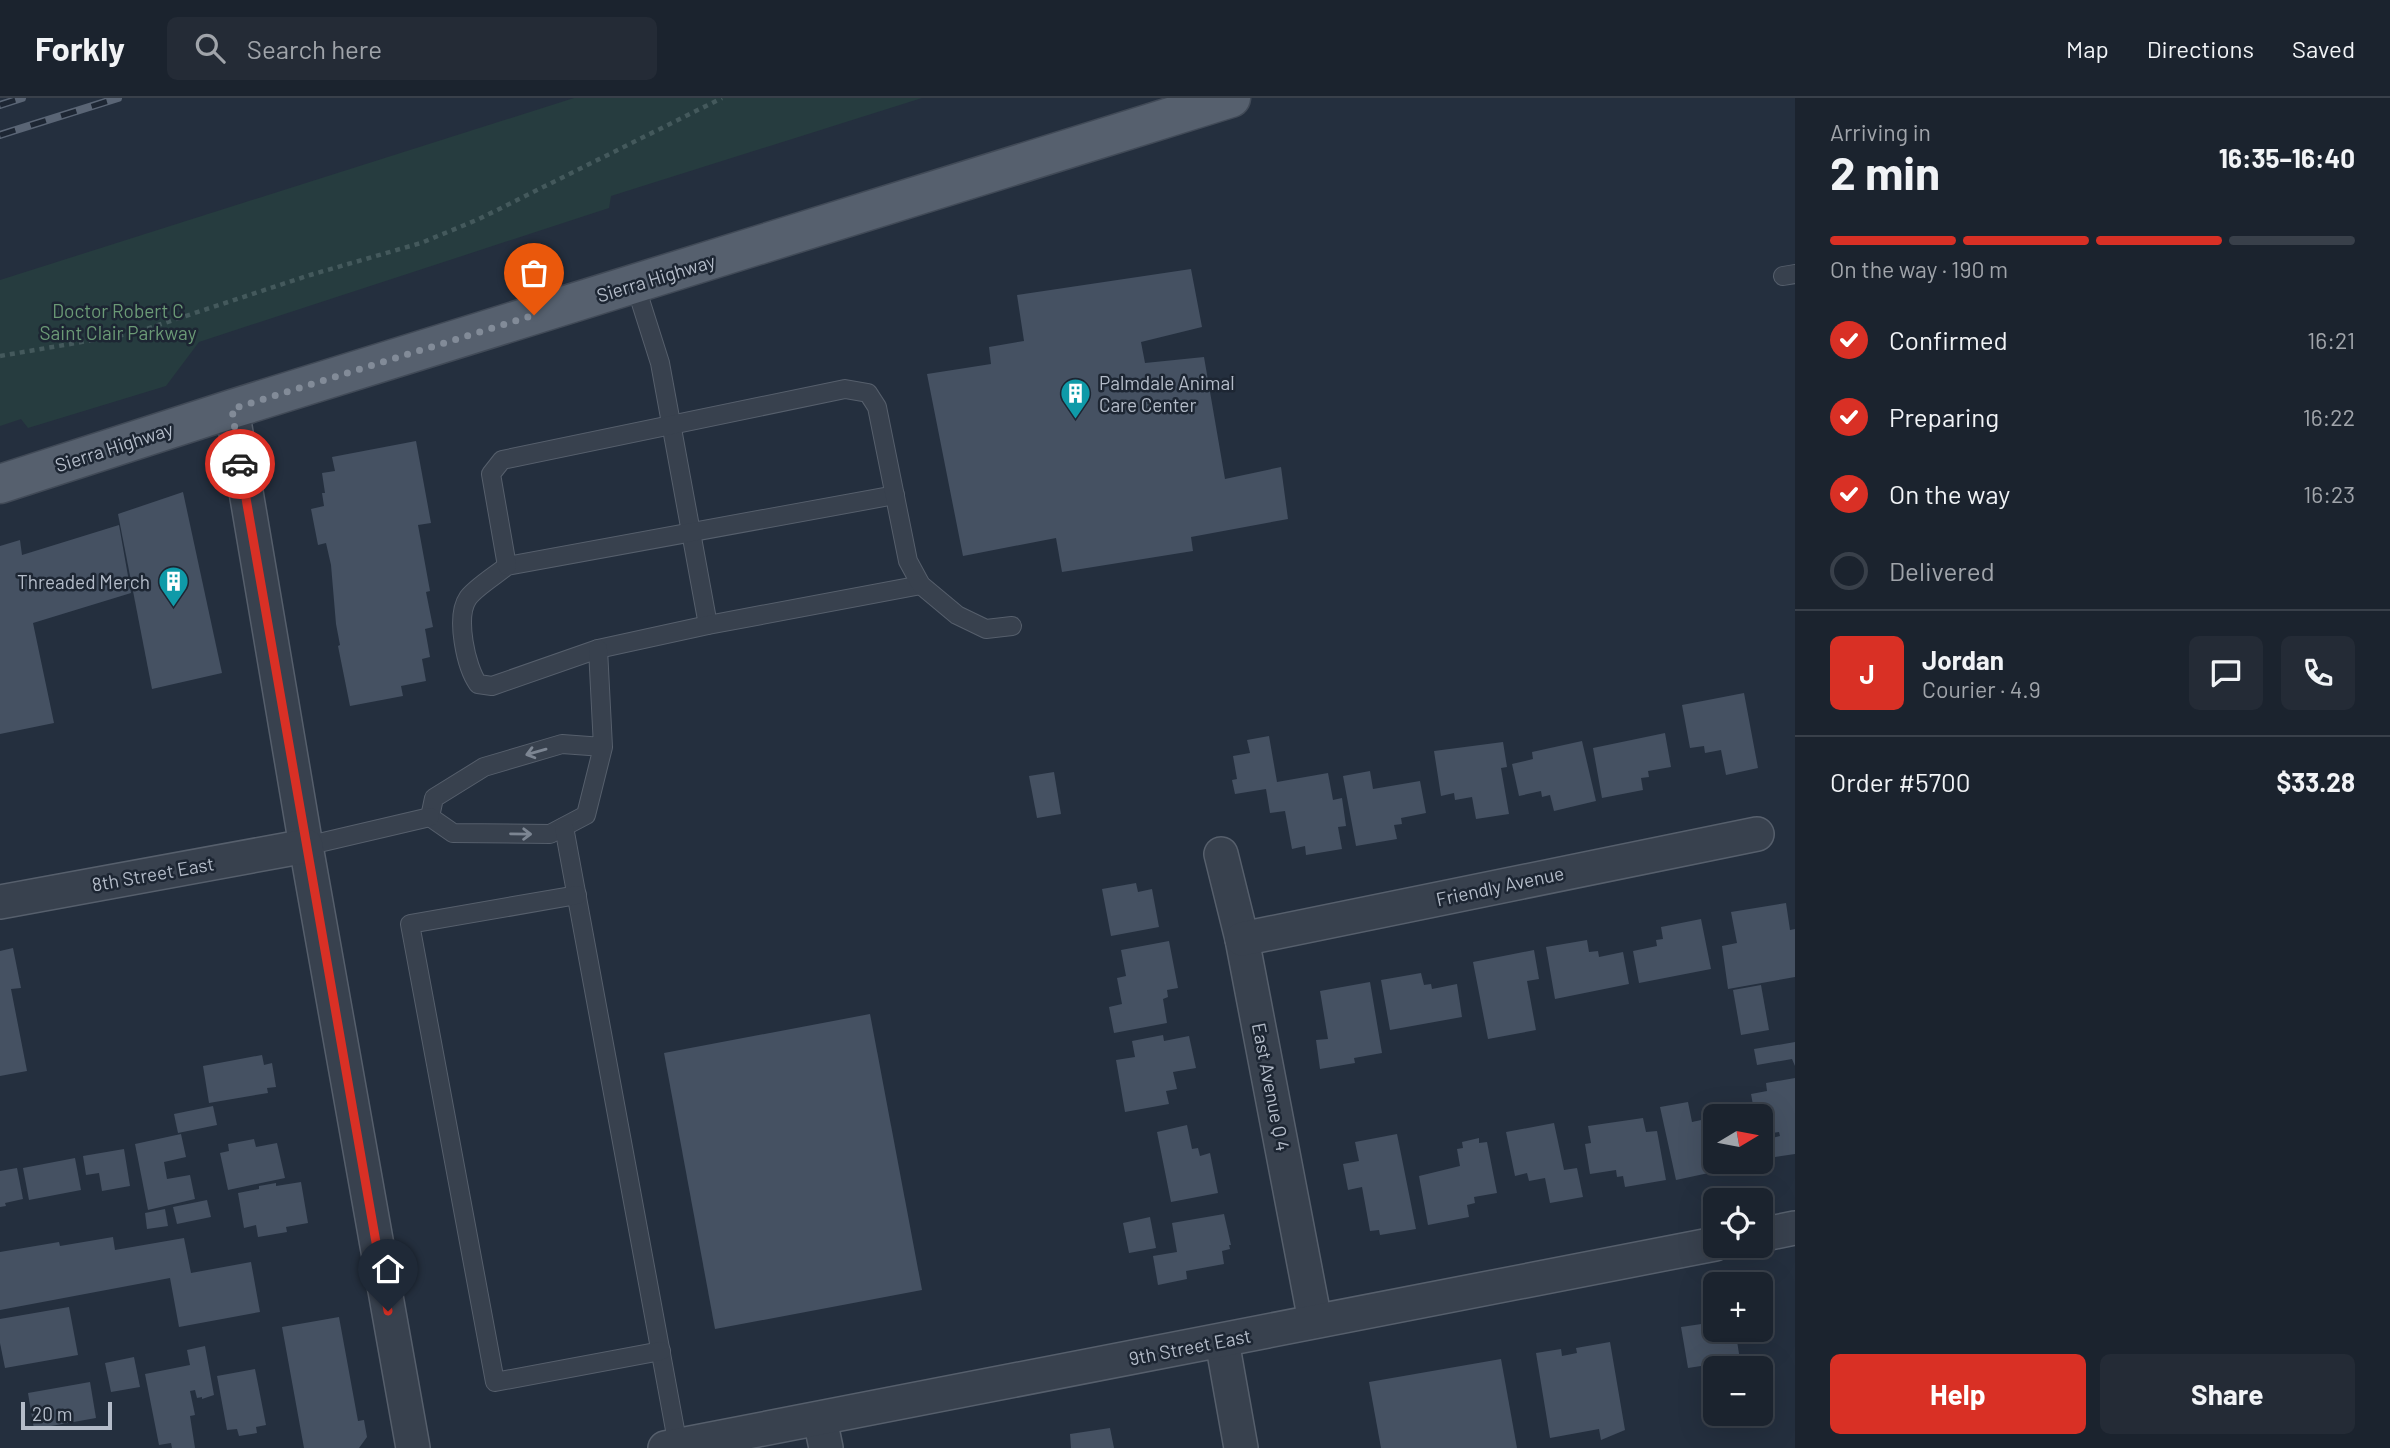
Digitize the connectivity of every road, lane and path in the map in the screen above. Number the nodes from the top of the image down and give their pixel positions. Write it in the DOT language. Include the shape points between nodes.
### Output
graph roads {
  1 [pos="722,98"];
  2 [pos="1231,98"];
  3 [pos="635,284"];
  4 [pos="0,356"];
  5 [pos="232,409"];
  6 [pos="672,424"];
  7 [pos="0,484"];
  8 [pos="895,495"];
  9 [pos="693,533"];
  10 [pos="507,566"];
  11 [pos="921,585"];
  12 [pos="708,625"];
  13 [pos="1012,626"];
  14 [pos="598,649"];
  15 [pos="603,747"];
  16 [pos="430,817"];
  17 [pos="564,827"];
  18 [pos="1757,834"];
  19 [pos="306,846"];
  20 [pos="1221,854"];
  21 [pos="577,895"];
  22 [pos="0,902"];
  23 [pos="1242,939"];
  24 [pos="1795,1228"];
  25 [pos="1773,1232"];
  26 [pos="1703,1246"];
  27 [pos="1315,1321"];
  28 [pos="1222,1341"];
  29 [pos="662,1351"];
  30 [pos="823,1433"];
  31 [pos="672,1447"];
  32 [pos="413,1448"];
  33 [pos="1241,1448"];
  1 -- 4 [label="path" via="479,219 421,243 134,333"];
  2 -- 3 [label="main road, Sierra Highway"];
  3 -- 5 [label="main road, Sierra Highway"];
  3 -- 6 [label="lane" via="660,363"];
  5 -- 7 [label="main road, Sierra Highway"];
  5 -- 19 [label="street"];
  6 -- 8 [label="lane" via="845,389 867,393 877,407"];
  6 -- 9 [label="lane"];
  6 -- 10 [label="lane" via="502,460 491,474"];
  8 -- 9 [label="lane"];
  8 -- 11 [label="lane" via="908,561"];
  9 -- 10 [label="lane"];
  9 -- 12 [label="lane"];
  10 -- 14 [label="lane" via="467,599 461,626 470,672 478,684 492,685"];
  11 -- 12 [label="lane"];
  11 -- 13 [label="lane" via="957,615 986,629"];
  12 -- 14 [label="lane"];
  14 -- 15 [label="lane"];
  15 -- 16 [label="lane, one-way" via="562,744 484,767 434,798"];
  15 -- 17 [label="lane" via="586,815"];
  16 -- 17 [label="lane, one-way" via="453,833 550,834"];
  16 -- 19 [label="lane"];
  17 -- 21 [label="lane"];
  18 -- 23 [label="street, Friendly Avenue"];
  19 -- 22 [label="street, 8th Street East"];
  19 -- 32 [label="street"];
  20 -- 23 [label="street, East Avenue Q 4"];
  21 -- 29 [label="lane"];
  21 -- 29 [label="lane" via="410,924 489,1355 495,1382"];
  23 -- 27 [label="street, East Avenue Q 4"];
  24 -- 25 [label="street"];
  26 -- 27 [label="street, 9th Street East"];
  27 -- 28 [label="street, 9th Street East"];
  28 -- 30 [label="street, 9th Street East"];
  28 -- 33 [label="street"];
  29 -- 31 [label="lane"];
  30 -- 31 [label="street, 9th Street East"];
}
